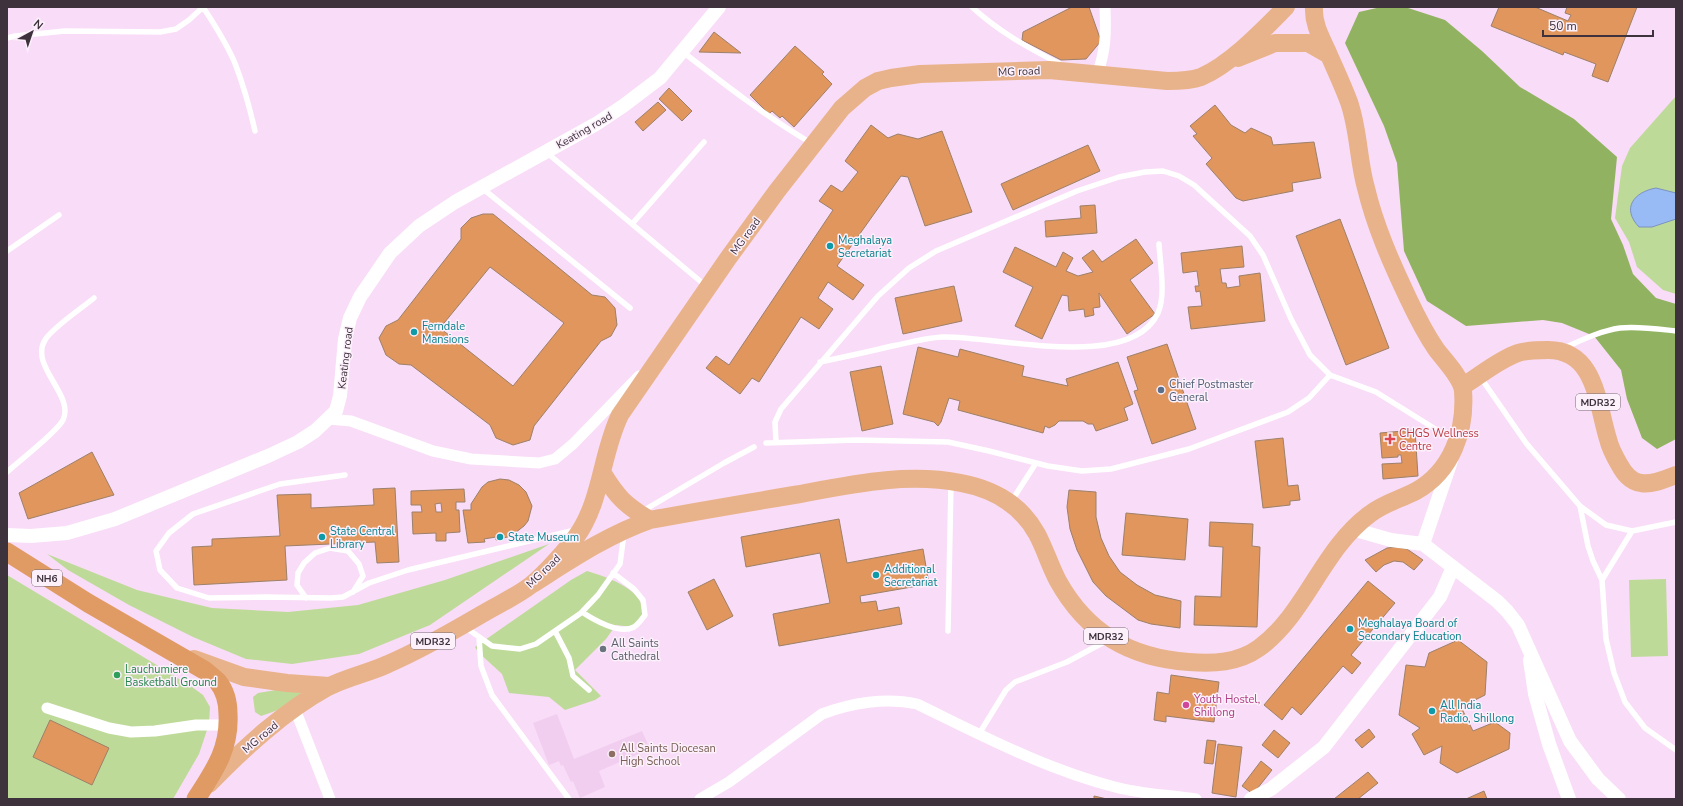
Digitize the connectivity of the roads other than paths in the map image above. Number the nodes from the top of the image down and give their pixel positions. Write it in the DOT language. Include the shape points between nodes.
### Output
graph roads {
  1 [pos="203,7"];
  2 [pos="719,7"];
  3 [pos="972,7"];
  4 [pos="1105,7"];
  5 [pos="1286,7"];
  6 [pos="1314,7"];
  7 [pos="7,38"];
  8 [pos="682,52"];
  9 [pos="1329,55"];
  10 [pos="1220,66"];
  11 [pos="1077,73"];
  12 [pos="1096,75"];
  13 [pos="255,131"];
  14 [pos="704,142"];
  15 [pos="813,145"];
  16 [pos="546,152"];
  17 [pos="481,187"];
  18 [pos="59,215"];
  19 [pos="632,224"];
  20 [pos="1158,244"];
  21 [pos="7,251"];
  22 [pos="708,288"];
  23 [pos="94,298"];
  24 [pos="630,308"];
  25 [pos="1676,331"];
  26 [pos="666,348"];
  27 [pos="1560,350"];
  28 [pos="820,362"];
  29 [pos="1330,375"];
  30 [pos="1479,376"];
  31 [pos="1464,386"];
  32 [pos="328,419"];
  33 [pos="776,442"];
  34 [pos="766,443"];
  35 [pos="1456,446"];
  36 [pos="754,447"];
  37 [pos="1036,463"];
  38 [pos="7,472"];
  39 [pos="602,472"];
  40 [pos="1676,475"];
  41 [pos="344,476"];
  42 [pos="951,482"];
  43 [pos="1011,502"];
  44 [pos="1580,506"];
  45 [pos="644,517"];
  46 [pos="1676,522"];
  47 [pos="582,528"];
  48 [pos="1352,529"];
  49 [pos="624,531"];
  50 [pos="1632,531"];
  51 [pos="7,535"];
  52 [pos="1423,544"];
  53 [pos="7,552"];
  54 [pos="1452,567"];
  55 [pos="613,574"];
  56 [pos="1602,580"];
  57 [pos="531,585"];
  58 [pos="353,592"];
  59 [pos="306,598"];
  60 [pos="582,612"];
  61 [pos="464,625"];
  62 [pos="555,631"];
  63 [pos="948,631"];
  64 [pos="479,637"];
  65 [pos="1110,638"];
  66 [pos="1525,640"];
  67 [pos="168,648"];
  68 [pos="329,686"];
  69 [pos="588,690"];
  70 [pos="47,708"];
  71 [pos="295,709"];
  72 [pos="229,725"];
  73 [pos="980,734"];
  74 [pos="1676,750"];
  75 [pos="1270,789"];
  76 [pos="197,798"];
  77 [pos="330,799"];
  78 [pos="569,799"];
  79 [pos="700,799"];
  80 [pos="1196,799"];
  81 [pos="1243,799"];
  82 [pos="1251,799"];
  83 [pos="1569,799"];
  84 [pos="1619,799"];
  1 -- 7 [label="lane" via="176,29 160,32 65,31"];
  1 -- 13 [label="lane" via="236,65"];
  2 -- 8 [label="street, Keating road"];
  3 -- 11 [label="lane" via="1017,41"];
  4 -- 12 [label="street" via="1106,37 1103,57"];
  5 -- 10 [label="main road, MG road"];
  6 -- 9 [label="main road" via="1313,16"];
  8 -- 15 [label="lane" via="742,98"];
  8 -- 16 [label="street, Keating road" via="660,78 624,106"];
  9 -- 10 [label="main road" via="1308,43 1275,43"];
  9 -- 31 [label="main road" via="1355,122 1364,184 1385,248 1423,328"];
  10 -- 12 [label="main road, MG road" via="1200,77 1183,81"];
  11 -- 12 [label="main road, MG road"];
  11 -- 15 [label="main road, MG road" via="1049,70 920,74 878,81 865,88 842,108"];
  14 -- 19 [label="lane"];
  15 -- 22 [label="main road, MG road"];
  16 -- 17 [label="street, Keating road"];
  16 -- 19 [label="lane"];
  17 -- 24 [label="lane"];
  17 -- 32 [label="street, Keating road" via="419,226 390,253 360,297 350,318 345,339 340,396 336,411"];
  18 -- 21 [label="lane"];
  19 -- 22 [label="lane"];
  20 -- 28 [label="lane" via="1162,292 1158,313 1146,328 1126,340 1092,347 1054,348 942,337 922,339"];
  22 -- 26 [label="main road, MG road"];
  23 -- 38 [label="lane" via="54,330 45,340 41,350 44,364 61,396 65,409 64,419"];
  25 -- 27 [label="lane" via="1620,328 1595,334"];
  26 -- 32 [label="street" via="573,444 555,459 539,463 471,459 433,451 351,421"];
  26 -- 39 [label="main road, MG road" via="620,415 610,439"];
  27 -- 30 [label="main road, MDR32" via="1519,353"];
  27 -- 40 [label="main road, MDR32" via="1574,356 1587,369 1596,392 1608,441 1630,480 1640,484"];
  28 -- 29 [label="lane" via="878,296 909,268 936,252 1077,191 1119,177 1164,171 1194,185 1250,236 1263,255 1310,355"];
  28 -- 33 [label="lane" via="781,409 775,422"];
  29 -- 35 [label="lane" via="1376,392"];
  29 -- 37 [label="lane" via="1309,398 1288,412 1189,449 1111,470 1082,471"];
  30 -- 31 [label="main road, MDR32"];
  30 -- 44 [label="lane" via="1526,443"];
  31 -- 35 [label="main road, MDR32" via="1462,426"];
  32 -- 51 [label="street, Keating road" via="298,442 115,519 67,533"];
  33 -- 34 [label="lane"];
  33 -- 37 [label="lane" via="948,442"];
  35 -- 48 [label="main road, MDR32" via="1443,468 1425,486 1375,510"];
  35 -- 52 [label="street"];
  36 -- 45 [label="lane" via="724,463"];
  37 -- 43 [label="lane"];
  39 -- 45 [label="main road" via="614,492 631,509"];
  39 -- 47 [label="main road, MG road"];
  41 -- 59 [label="lane" via="280,484 193,514 169,533 156,551 160,570 177,588 209,598"];
  42 -- 43 [label="main road, MDR32" via="980,488"];
  42 -- 45 [label="main road, MDR32" via="916,478 864,482"];
  42 -- 63 [label="lane"];
  43 -- 65 [label="main road, MDR32" via="1036,533 1057,579 1077,610 1098,631"];
  44 -- 50 [label="lane" via="1606,526"];
  44 -- 56 [label="lane" via="1588,546"];
  45 -- 49 [label="main road, MDR32"];
  46 -- 50 [label="lane"];
  47 -- 57 [label="main road, MG road" via="567,548"];
  47 -- 58 [label="lane" via="408,570 369,583"];
  48 -- 52 [label="street" via="1391,540"];
  48 -- 65 [label="main road, MDR32" via="1334,550 1286,621 1267,641 1246,656 1218,662 1175,661 1132,649"];
  49 -- 55 [label="lane" via="620,564"];
  49 -- 57 [label="main road, MDR32" via="582,553"];
  50 -- 56 [label="lane"];
  52 -- 54 [label="street"];
  53 -- 67 [label="highway, NH6" via="88,603"];
  54 -- 66 [label="street" via="1497,601 1518,625"];
  54 -- 75 [label="street" via="1440,598 1324,747"];
  55 -- 60 [label="lane"];
  55 -- 60 [label="lane" via="634,589 643,600 645,615 635,627 626,629 607,625"];
  56 -- 74 [label="lane" via="1606,639 1614,673 1625,702 1645,728"];
  57 -- 61 [label="main road, MG road / MDR32"];
  58 -- 59 [label="lane" via="343,597"];
  58 -- 59 [label="lane" via="363,576 359,564 348,551 330,548 315,553 304,562 298,573 296,585"];
  60 -- 62 [label="lane"];
  61 -- 64 [label="lane"];
  61 -- 68 [label="main road, MG road / MDR32" via="388,664"];
  62 -- 64 [label="lane" via="536,644 520,649 492,646"];
  62 -- 69 [label="lane" via="569,658 573,676"];
  64 -- 78 [label="lane" via="481,666 492,695"];
  65 -- 73 [label="lane" via="1082,655 1014,682 1006,690"];
  66 -- 83 [label="street" via="1531,678 1548,744"];
  66 -- 84 [label="street" via="1570,741 1598,779"];
  67 -- 68 [label="main road, MG road / MDR32" via="244,677"];
  67 -- 72 [label="highway, NH6" via="204,670 218,682 227,697"];
  68 -- 71 [label="main road, MG road / MDR32"];
  70 -- 72 [label="street" via="109,728 131,732"];
  71 -- 76 [label="main road, MG road / MDR32" via="258,736"];
  71 -- 77 [label="street"];
  72 -- 76 [label="highway, NH6" via="220,761"];
  73 -- 79 [label="street" via="917,704 900,700 838,707 822,714"];
  73 -- 80 [label="street" via="1033,759 1084,778 1117,787"];
  75 -- 81 [label="street"];
  75 -- 82 [label="street"];
}
